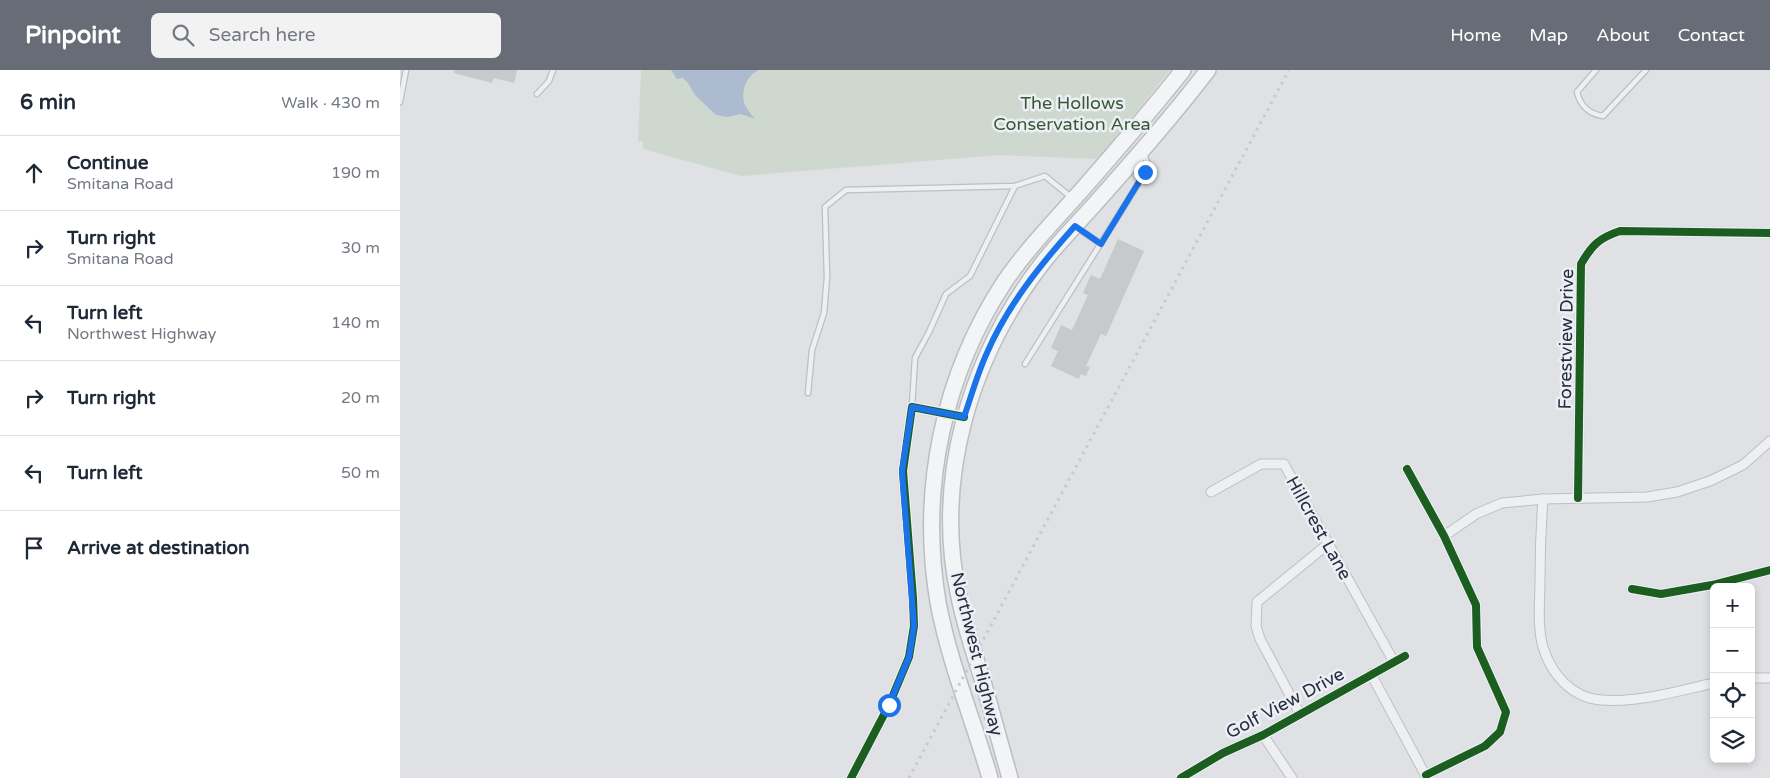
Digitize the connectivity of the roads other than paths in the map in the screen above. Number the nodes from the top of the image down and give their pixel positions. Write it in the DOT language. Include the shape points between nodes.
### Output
graph roads {
  1 [pos="406,70"];
  2 [pos="553,70"];
  3 [pos="1183,70"];
  4 [pos="1208,70"];
  5 [pos="1596,70"];
  6 [pos="1646,70"];
  7 [pos="537,94"];
  8 [pos="400,102"];
  9 [pos="1142,150"];
  10 [pos="1015,186"];
  11 [pos="1074,199"];
  12 [pos="1075,226"];
  13 [pos="1770,233"];
  14 [pos="1101,244"];
  15 [pos="1025,364"];
  16 [pos="808,393"];
  17 [pos="912,407"];
  18 [pos="946,413"];
  19 [pos="964,417"];
  20 [pos="1770,441"];
  21 [pos="1407,469"];
  22 [pos="1211,492"];
  23 [pos="1578,498"];
  24 [pos="1542,499"];
  25 [pos="1444,536"];
  26 [pos="1328,544"];
  27 [pos="1770,570"];
  28 [pos="1632,589"];
  29 [pos="1405,656"];
  30 [pos="1394,662"];
  31 [pos="1372,674"];
  32 [pos="1755,678"];
  33 [pos="1770,678"];
  34 [pos="1710,685"];
  35 [pos="1300,714"];
  36 [pos="1263,735"];
  37 [pos="1426,777"];
  38 [pos="851,778"];
  39 [pos="990,778"];
  40 [pos="1010,778"];
  41 [pos="1181,778"];
  42 [pos="1292,778"];
  1 -- 8 [label="lane"];
  2 -- 7 [label="lane" via="549,81"];
  3 -- 11 [label="main road, Northwest Highway"];
  4 -- 9 [label="main road, Northwest Highway"];
  5 -- 6 [label="lane" via="1577,92 1586,109 1594,115 1603,116"];
  9 -- 12 [label="main road, Northwest Highway"];
  9 -- 14 [label="lane" via="1148,162 1145,172"];
  10 -- 11 [label="lane" via="1045,176"];
  10 -- 16 [label="lane" via="846,190 825,207 827,277 824,312 812,350"];
  10 -- 17 [label="lane" via="970,276 946,294 915,358"];
  11 -- 18 [label="main road, Northwest Highway" via="1027,251 1006,280 968,349"];
  12 -- 14 [label="lane"];
  12 -- 19 [label="main road, Northwest Highway" via="1042,263 1002,322"];
  13 -- 23 [label="street, Forestview Drive" via="1620,231 1603,237 1589,250 1581,264"];
  14 -- 15 [label="lane"];
  17 -- 18 [label="street"];
  17 -- 38 [label="street" via="902,471 913,598 914,626 909,657 889,705"];
  18 -- 19 [label="street"];
  18 -- 39 [label="main road, Northwest Highway" via="933,482 935,578 952,661"];
  19 -- 40 [label="main road, Northwest Highway" via="951,514 954,569 965,622"];
  20 -- 23 [label="street" via="1743,465 1678,492 1648,497"];
  21 -- 25 [label="street"];
  22 -- 26 [label="street, Hillcrest Lane" via="1261,464 1284,464"];
  23 -- 24 [label="street"];
  24 -- 25 [label="street" via="1502,503 1476,514"];
  24 -- 34 [label="street" via="1540,621 1543,646 1551,666 1566,685 1578,694 1599,700 1620,700"];
  25 -- 37 [label="street" via="1476,605 1477,647 1506,712 1500,732 1485,746"];
  26 -- 30 [label="street, Hillcrest Lane"];
  26 -- 35 [label="street" via="1257,602 1256,626 1260,639"];
  27 -- 28 [label="street" via="1661,594"];
  29 -- 30 [label="street, Golf View Drive"];
  30 -- 31 [label="street, Golf View Drive"];
  31 -- 35 [label="street, Golf View Drive"];
  31 -- 37 [label="street"];
  32 -- 33 [label="street"];
  35 -- 36 [label="street, Golf View Drive"];
  36 -- 41 [label="street, Golf View Drive" via="1223,753"];
  36 -- 42 [label="street"];
}
